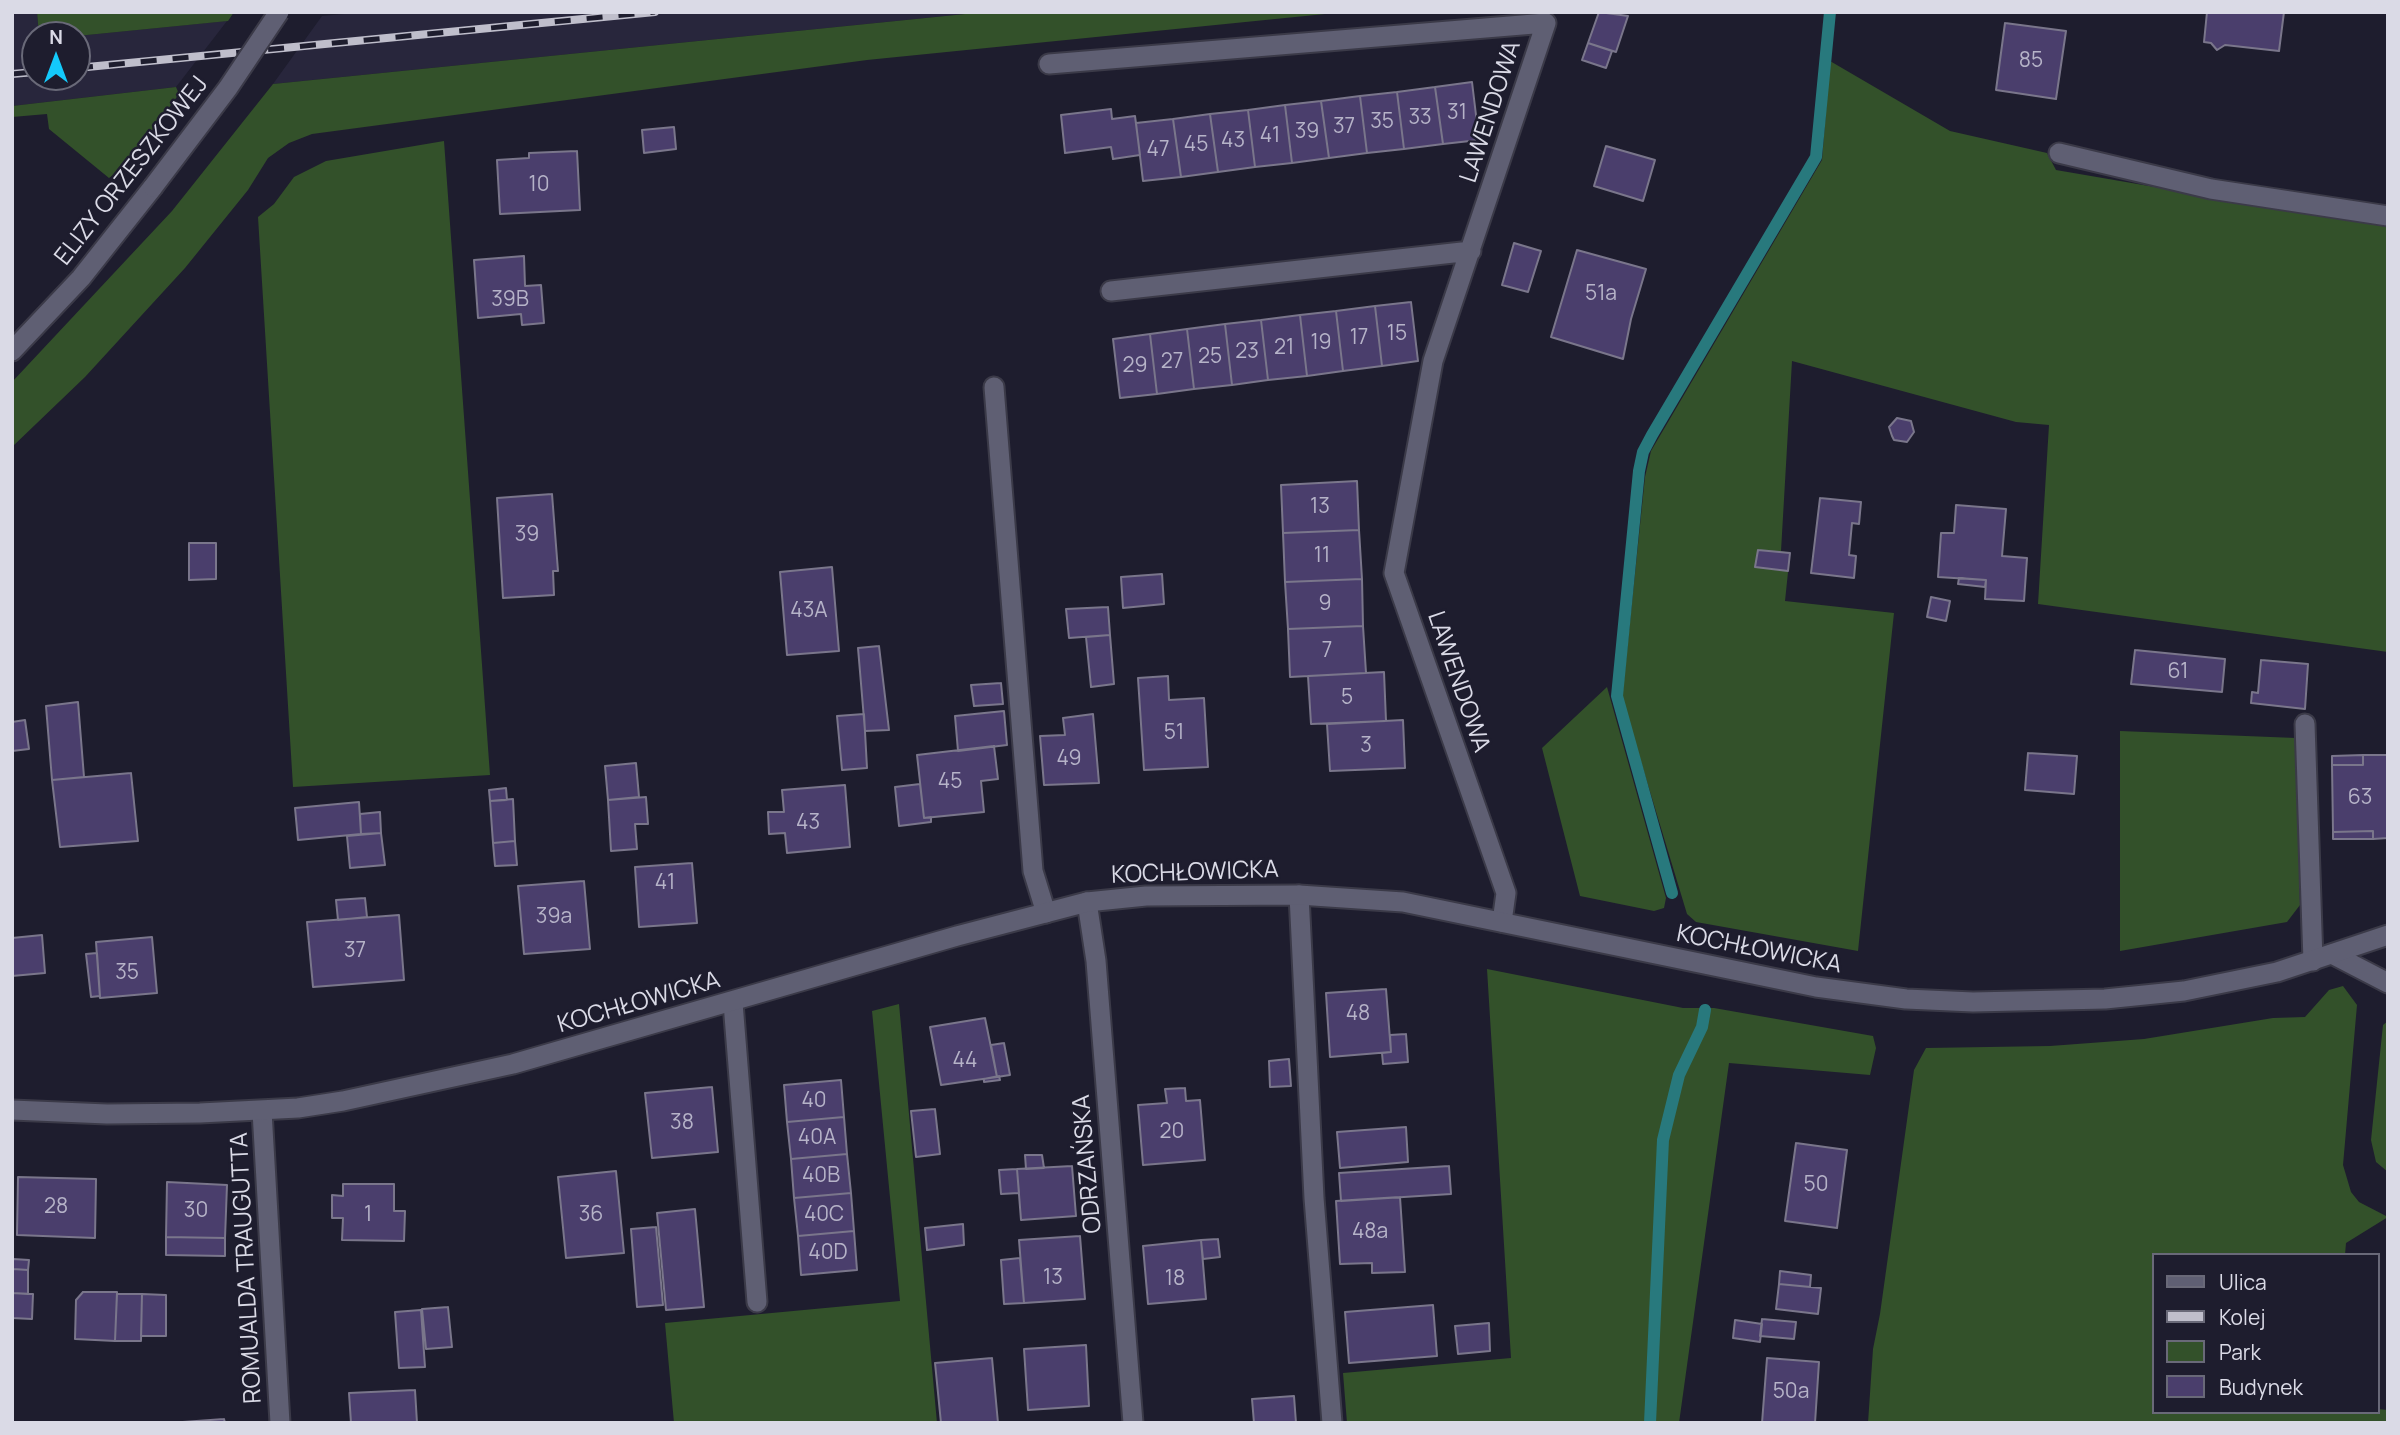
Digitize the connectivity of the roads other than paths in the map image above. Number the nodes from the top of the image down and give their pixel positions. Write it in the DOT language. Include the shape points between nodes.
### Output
graph roads {
  1 [pos="279,12"];
  2 [pos="1049,64"];
  3 [pos="2059,153"];
  4 [pos="2388,216"];
  5 [pos="1471,251"];
  6 [pos="1111,291"];
  7 [pos="12,351"];
  8 [pos="994,387"];
  9 [pos="2305,723"];
  10 [pos="1299,895"];
  11 [pos="1087,902"];
  12 [pos="1046,913"];
  13 [pos="1502,922"];
  14 [pos="2388,935"];
  15 [pos="2332,954"];
  16 [pos="2313,961"];
  17 [pos="2388,983"];
  18 [pos="733,1003"];
  19 [pos="12,1110"];
  20 [pos="262,1111"];
  21 [pos="757,1302"];
  22 [pos="280,1423"];
  23 [pos="1133,1423"];
  24 [pos="1332,1423"];
  1 -- 7 [label="street, ELIZY ORZESZKOWEJ, bridge" via="153,187 81,278"];
  2 -- 5 [label="street, LAWENDOWA" via="1546,23"];
  3 -- 4 [label="street" via="2211,189"];
  5 -- 6 [label="street"];
  5 -- 13 [label="street, LAWENDOWA" via="1433,361 1394,573 1506,893"];
  8 -- 12 [label="street" via="1033,871"];
  9 -- 16 [label="street"];
  10 -- 11 [label="street, KOCHŁOWICKA" via="1200,894"];
  10 -- 13 [label="street, KOCHŁOWICKA" via="1403,902"];
  10 -- 24 [label="street" via="1313,1184"];
  11 -- 12 [label="street, KOCHŁOWICKA"];
  11 -- 23 [label="street, ODRZAŃSKA" via="1096,961"];
  12 -- 18 [label="street, KOCHŁOWICKA"];
  13 -- 16 [label="street, KOCHŁOWICKA" via="1816,987 1906,999 2021,1003 2144,996 2224,984"];
  14 -- 15 [label="street, KOCHŁOWICKA"];
  15 -- 16 [label="street, KOCHŁOWICKA"];
  15 -- 17 [label="street"];
  18 -- 20 [label="street, KOCHŁOWICKA" via="435,1082 343,1101"];
  18 -- 21 [label="street"];
  19 -- 20 [label="street, KOCHŁOWICKA" via="107,1114"];
  20 -- 22 [label="street, ROMUALDA TRAUGUTTA"];
}
